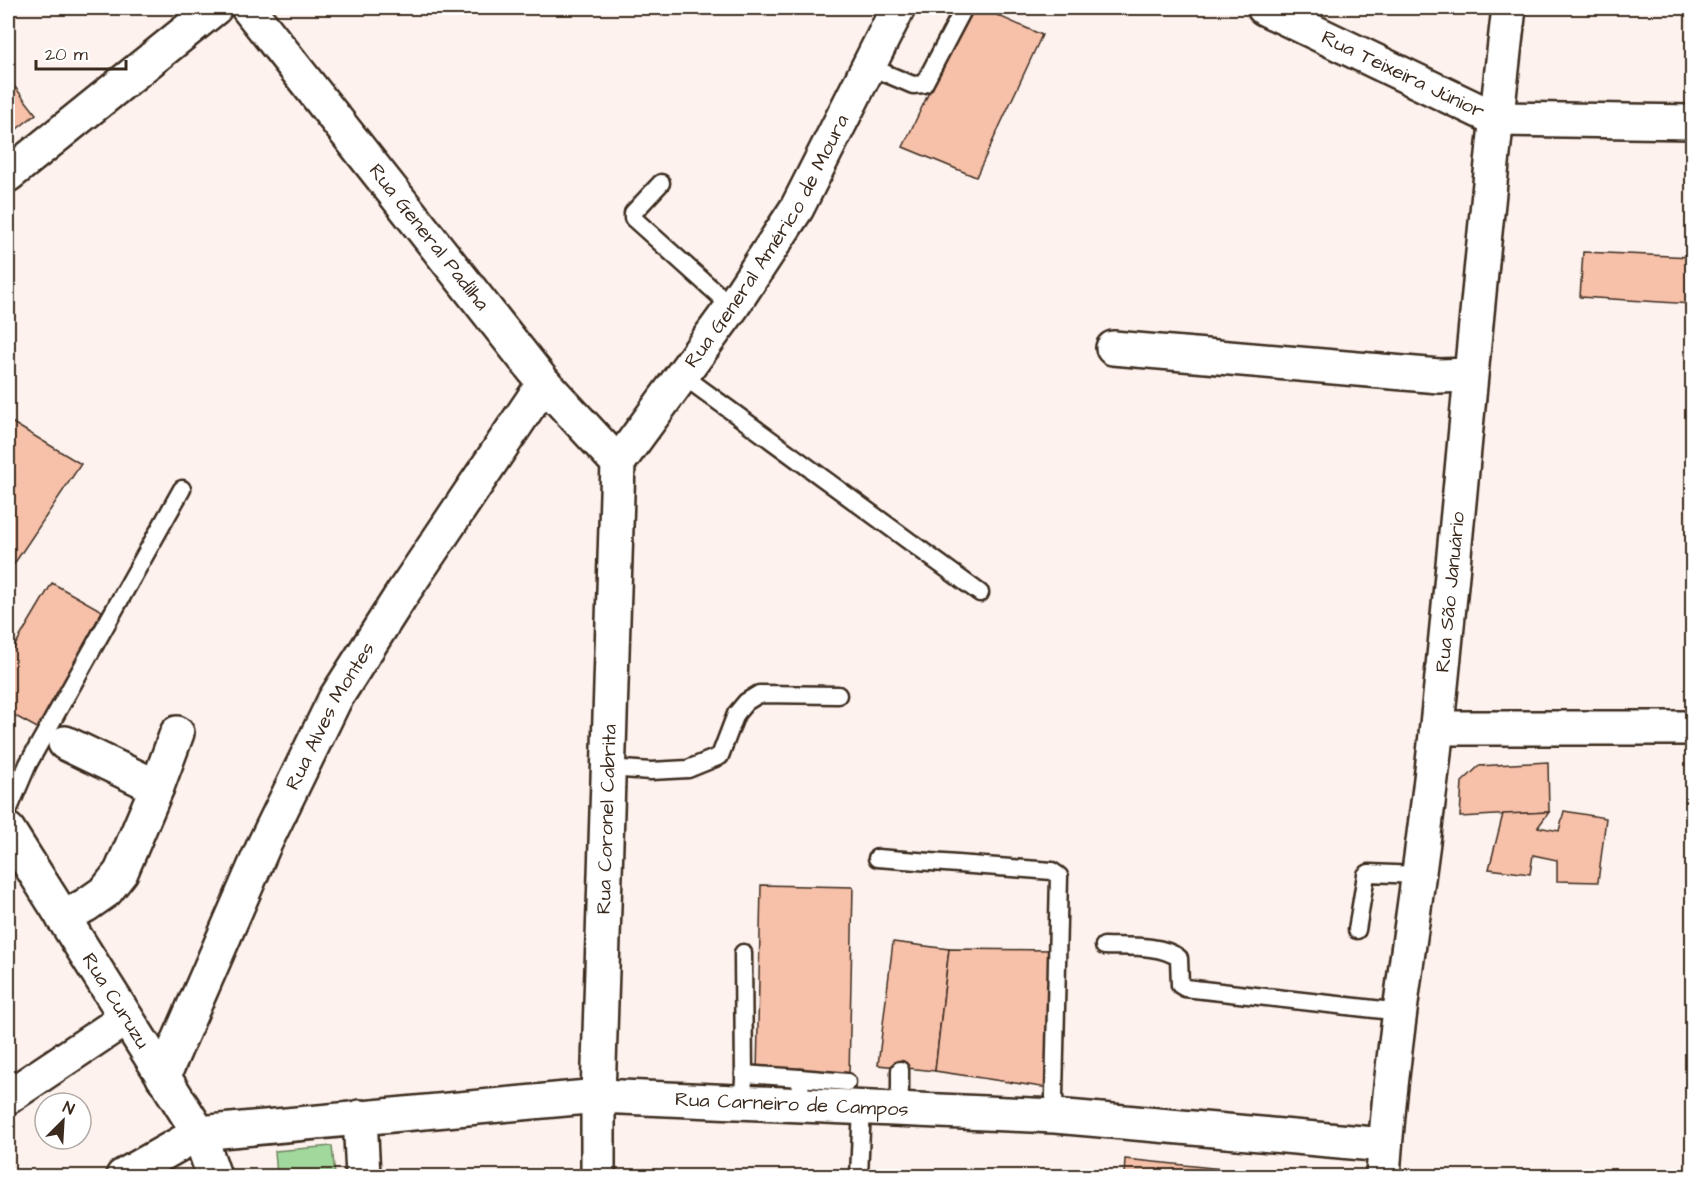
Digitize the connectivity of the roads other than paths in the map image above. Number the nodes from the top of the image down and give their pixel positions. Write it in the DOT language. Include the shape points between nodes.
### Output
graph roads {
  1 [pos="215,8"];
  2 [pos="248,8"];
  3 [pos="898,8"];
  4 [pos="964,8"];
  5 [pos="1264,8"];
  6 [pos="1509,8"];
  7 [pos="868,66"];
  8 [pos="1496,119"];
  9 [pos="1692,122"];
  10 [pos="8,174"];
  11 [pos="661,183"];
  12 [pos="732,307"];
  13 [pos="1113,348"];
  14 [pos="682,375"];
  15 [pos="1470,375"];
  16 [pos="544,383"];
  17 [pos="618,463"];
  18 [pos="182,489"];
  19 [pos="980,593"];
  20 [pos="838,694"];
  21 [pos="1437,728"];
  22 [pos="1692,728"];
  23 [pos="177,733"];
  24 [pos="65,742"];
  25 [pos="608,768"];
  26 [pos="158,787"];
  27 [pos="8,811"];
  28 [pos="8,830"];
  29 [pos="877,858"];
  30 [pos="1418,875"];
  31 [pos="63,918"];
  32 [pos="1357,930"];
  33 [pos="1104,946"];
  34 [pos="743,953"];
  35 [pos="1401,1012"];
  36 [pos="126,1018"];
  37 [pos="900,1070"];
  38 [pos="164,1077"];
  39 [pos="743,1088"];
  40 [pos="854,1094"];
  41 [pos="598,1096"];
  42 [pos="8,1097"];
  43 [pos="897,1109"];
  44 [pos="1055,1116"];
  45 [pos="360,1118"];
  46 [pos="199,1133"];
  47 [pos="1384,1161"];
  48 [pos="123,1176"];
  49 [pos="214,1176"];
  50 [pos="363,1176"];
  51 [pos="598,1176"];
  52 [pos="859,1176"];
  1 -- 10 [label="street"];
  2 -- 16 [label="street, Rua General Padilha"];
  3 -- 7 [label="street, Rua General Américo de Moura"];
  4 -- 7 [label="lane" via="924,84 913,85"];
  5 -- 8 [label="street, Rua Teixeira Júnior"];
  6 -- 8 [label="street, Rua São Januário"];
  7 -- 12 [label="street, Rua General Américo de Moura" via="797,208"];
  8 -- 9 [label="street, Rua Teixeira Júnior"];
  8 -- 15 [label="street, Rua São Januário"];
  11 -- 12 [label="lane" via="633,213 633,218"];
  12 -- 14 [label="street, Rua General Américo de Moura"];
  13 -- 15 [label="street" via="1439,376"];
  14 -- 17 [label="street, Rua General Américo de Moura"];
  14 -- 19 [label="lane"];
  15 -- 21 [label="street, Rua São Januário"];
  16 -- 17 [label="street, Rua General Padilha"];
  16 -- 38 [label="street, Rua Alves Montes" via="335,699 264,845"];
  17 -- 25 [label="street, Rua Coronel Cabrita"];
  18 -- 27 [label="lane" via="28,764"];
  20 -- 25 [label="lane" via="759,694 736,714 720,756 687,769"];
  21 -- 22 [label="street"];
  21 -- 30 [label="street, Rua São Januário"];
  23 -- 26 [label="street"];
  24 -- 26 [label="street"];
  25 -- 41 [label="street, Rua Coronel Cabrita"];
  26 -- 31 [label="street" via="121,872 106,891"];
  28 -- 31 [label="street, Rua Curuzu"];
  29 -- 44 [label="lane" via="1052,871 1059,876"];
  30 -- 32 [label="lane" via="1369,873"];
  30 -- 35 [label="street, Rua São Januário"];
  31 -- 36 [label="street, Rua Curuzu"];
  33 -- 35 [label="lane" via="1160,949 1175,955 1179,958 1180,985 1185,988"];
  34 -- 39 [label="lane"];
  35 -- 47 [label="street, Rua São Januário"];
  36 -- 38 [label="street, Rua Curuzu"];
  36 -- 42 [label="street"];
  37 -- 43 [label="lane"];
  38 -- 46 [label="street, Rua Curuzu"];
  39 -- 40 [label="street, Rua Carneiro de Campos"];
  39 -- 41 [label="street, Rua Carneiro de Campos"];
  40 -- 43 [label="street, Rua Carneiro de Campos"];
  40 -- 52 [label="lane"];
  41 -- 45 [label="street, Rua Carneiro de Campos"];
  41 -- 51 [label="street, Rua Coronel Cabrita"];
  43 -- 44 [label="street, Rua Carneiro de Campos"];
  44 -- 47 [label="street, Rua Carneiro de Campos"];
  45 -- 46 [label="street, Rua Carneiro de Campos"];
  45 -- 50 [label="street"];
  46 -- 48 [label="street"];
  46 -- 49 [label="street, Rua Curuzu"];
}
